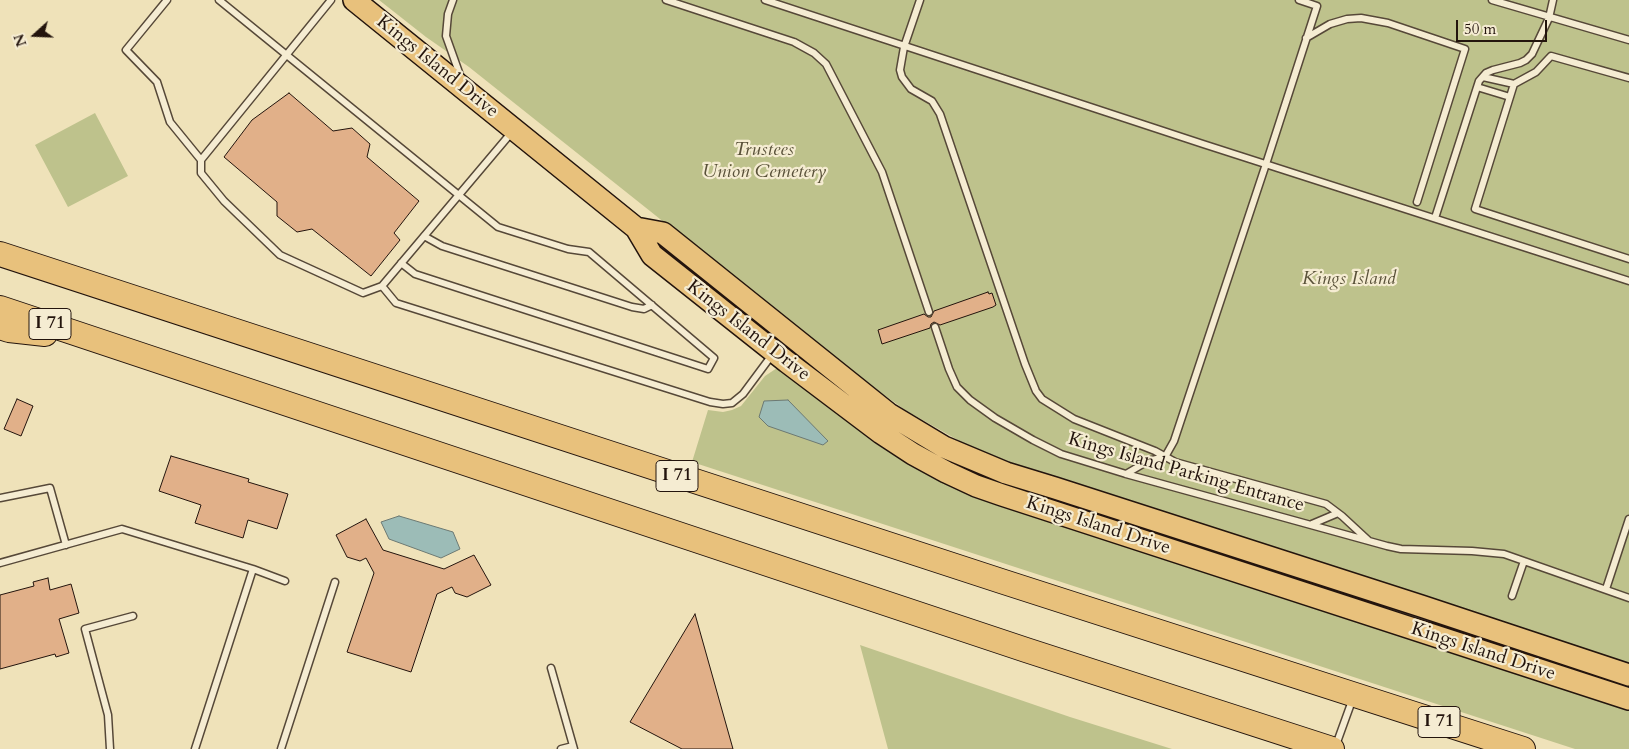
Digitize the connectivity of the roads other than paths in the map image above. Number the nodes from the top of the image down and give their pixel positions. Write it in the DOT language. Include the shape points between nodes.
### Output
graph roads {
  1 [pos="167,0"];
  2 [pos="219,0"];
  3 [pos="331,0"];
  4 [pos="354,0"];
  5 [pos="453,0"];
  6 [pos="666,0"];
  7 [pos="765,0"];
  8 [pos="920,0"];
  9 [pos="1299,0"];
  10 [pos="1492,0"];
  11 [pos="1553,0"];
  12 [pos="1549,18"];
  13 [pos="1306,38"];
  14 [pos="1629,40"];
  15 [pos="904,47"];
  16 [pos="287,54"];
  17 [pos="1483,77"];
  18 [pos="1629,78"];
  19 [pos="1514,84"];
  20 [pos="1477,87"];
  21 [pos="465,89"];
  22 [pos="1510,97"];
  23 [pos="514,129"];
  24 [pos="201,160"];
  25 [pos="1266,164"];
  26 [pos="459,194"];
  27 [pos="1416,202"];
  28 [pos="1435,218"];
  29 [pos="636,228"];
  30 [pos="424,236"];
  31 [pos="0,254"];
  32 [pos="1629,259"];
  33 [pos="402,263"];
  34 [pos="1629,281"];
  35 [pos="382,286"];
  36 [pos="652,305"];
  37 [pos="0,308"];
  38 [pos="929,312"];
  39 [pos="0,327"];
  40 [pos="934,327"];
  41 [pos="99,340"];
  42 [pos="774,352"];
  43 [pos="1165,456"];
  44 [pos="1126,474"];
  45 [pos="0,498"];
  46 [pos="1338,513"];
  47 [pos="1629,519"];
  48 [pos="1312,524"];
  49 [pos="1369,541"];
  50 [pos="66,545"];
  51 [pos="1524,561"];
  52 [pos="0,563"];
  53 [pos="252,569"];
  54 [pos="285,581"];
  55 [pos="336,582"];
  56 [pos="1606,589"];
  57 [pos="1512,596"];
  58 [pos="1629,598"];
  59 [pos="133,616"];
  60 [pos="551,668"];
  61 [pos="1629,675"];
  62 [pos="1354,695"];
  63 [pos="1629,699"];
  64 [pos="573,747"];
  65 [pos="110,749"];
  66 [pos="195,749"];
  67 [pos="281,749"];
  68 [pos="560,749"];
  69 [pos="1333,749"];
  70 [pos="1523,749"];
  1 -- 24 [label="lane" via="126,50 157,82 170,122"];
  2 -- 16 [label="lane"];
  3 -- 16 [label="lane"];
  4 -- 21 [label="main road, Kings Island Drive"];
  5 -- 21 [label="lane" via="446,36"];
  6 -- 38 [label="lane" via="794,42 826,64 882,172"];
  7 -- 15 [label="lane"];
  8 -- 15 [label="lane"];
  9 -- 13 [label="lane" via="1317,6"];
  10 -- 12 [label="lane"];
  11 -- 12 [label="lane"];
  12 -- 14 [label="lane"];
  12 -- 17 [label="lane" via="1526,60 1493,70"];
  13 -- 25 [label="lane"];
  13 -- 27 [label="lane" via="1330,24 1361,18 1388,23 1465,49"];
  15 -- 25 [label="lane"];
  15 -- 43 [label="lane" via="902,77 911,89 932,101 940,114 1036,391 1050,405 1074,419"];
  16 -- 24 [label="lane"];
  16 -- 26 [label="lane"];
  17 -- 19 [label="lane"];
  17 -- 20 [label="lane"];
  18 -- 19 [label="lane" via="1551,56 1536,72"];
  19 -- 22 [label="lane"];
  20 -- 22 [label="lane"];
  20 -- 28 [label="lane"];
  21 -- 23 [label="main road, Kings Island Drive"];
  22 -- 32 [label="lane" via="1475,208"];
  23 -- 26 [label="lane"];
  23 -- 29 [label="main road, Kings Island Drive"];
  24 -- 35 [label="lane" via="201,173 212,187 280,255 362,294"];
  25 -- 28 [label="lane"];
  25 -- 43 [label="lane" via="1174,441"];
  26 -- 30 [label="lane"];
  26 -- 36 [label="lane" via="498,227 568,249 589,252"];
  28 -- 34 [label="lane"];
  29 -- 42 [label="main road, Kings Island Drive" via="652,255"];
  29 -- 61 [label="main road, Kings Island Drive" via="663,233 889,414 944,446 1006,473"];
  30 -- 33 [label="lane"];
  30 -- 36 [label="lane" via="442,246 632,307 644,309"];
  31 -- 62 [label="highway, I 71"];
  33 -- 35 [label="lane"];
  33 -- 36 [label="lane" via="415,274 708,369 714,358"];
  35 -- 42 [label="lane" via="396,303 710,402 732,403 743,394"];
  37 -- 41 [label="highway, I 71"];
  39 -- 41 [label="highway"];
  40 -- 44 [label="lane, Kings Island Parking Entrance" via="957,387 970,400 1061,454"];
  41 -- 69 [label="highway, I 71"];
  42 -- 63 [label="main road, Kings Island Drive" via="889,438 976,486"];
  43 -- 44 [label="lane" via="1148,461"];
  43 -- 46 [label="lane" via="1181,464 1326,504"];
  44 -- 48 [label="lane, Kings Island Parking Entrance"];
  45 -- 50 [label="lane" via="50,488"];
  46 -- 48 [label="lane"];
  46 -- 49 [label="lane"];
  47 -- 56 [label="lane"];
  48 -- 49 [label="lane, Kings Island Parking Entrance"];
  49 -- 51 [label="lane, Kings Island Parking Entrance" via="1401,549 1504,554"];
  50 -- 52 [label="lane"];
  50 -- 53 [label="lane" via="122,529"];
  51 -- 56 [label="lane, Kings Island Parking Entrance"];
  51 -- 57 [label="lane"];
  53 -- 54 [label="lane"];
  53 -- 66 [label="lane"];
  55 -- 67 [label="lane"];
  56 -- 58 [label="lane, Kings Island Parking Entrance"];
  59 -- 65 [label="lane" via="85,628 108,715"];
  60 -- 64 [label="lane"];
  62 -- 69 [label="lane"];
  62 -- 70 [label="highway, I 71"];
  64 -- 68 [label="lane"];
}
